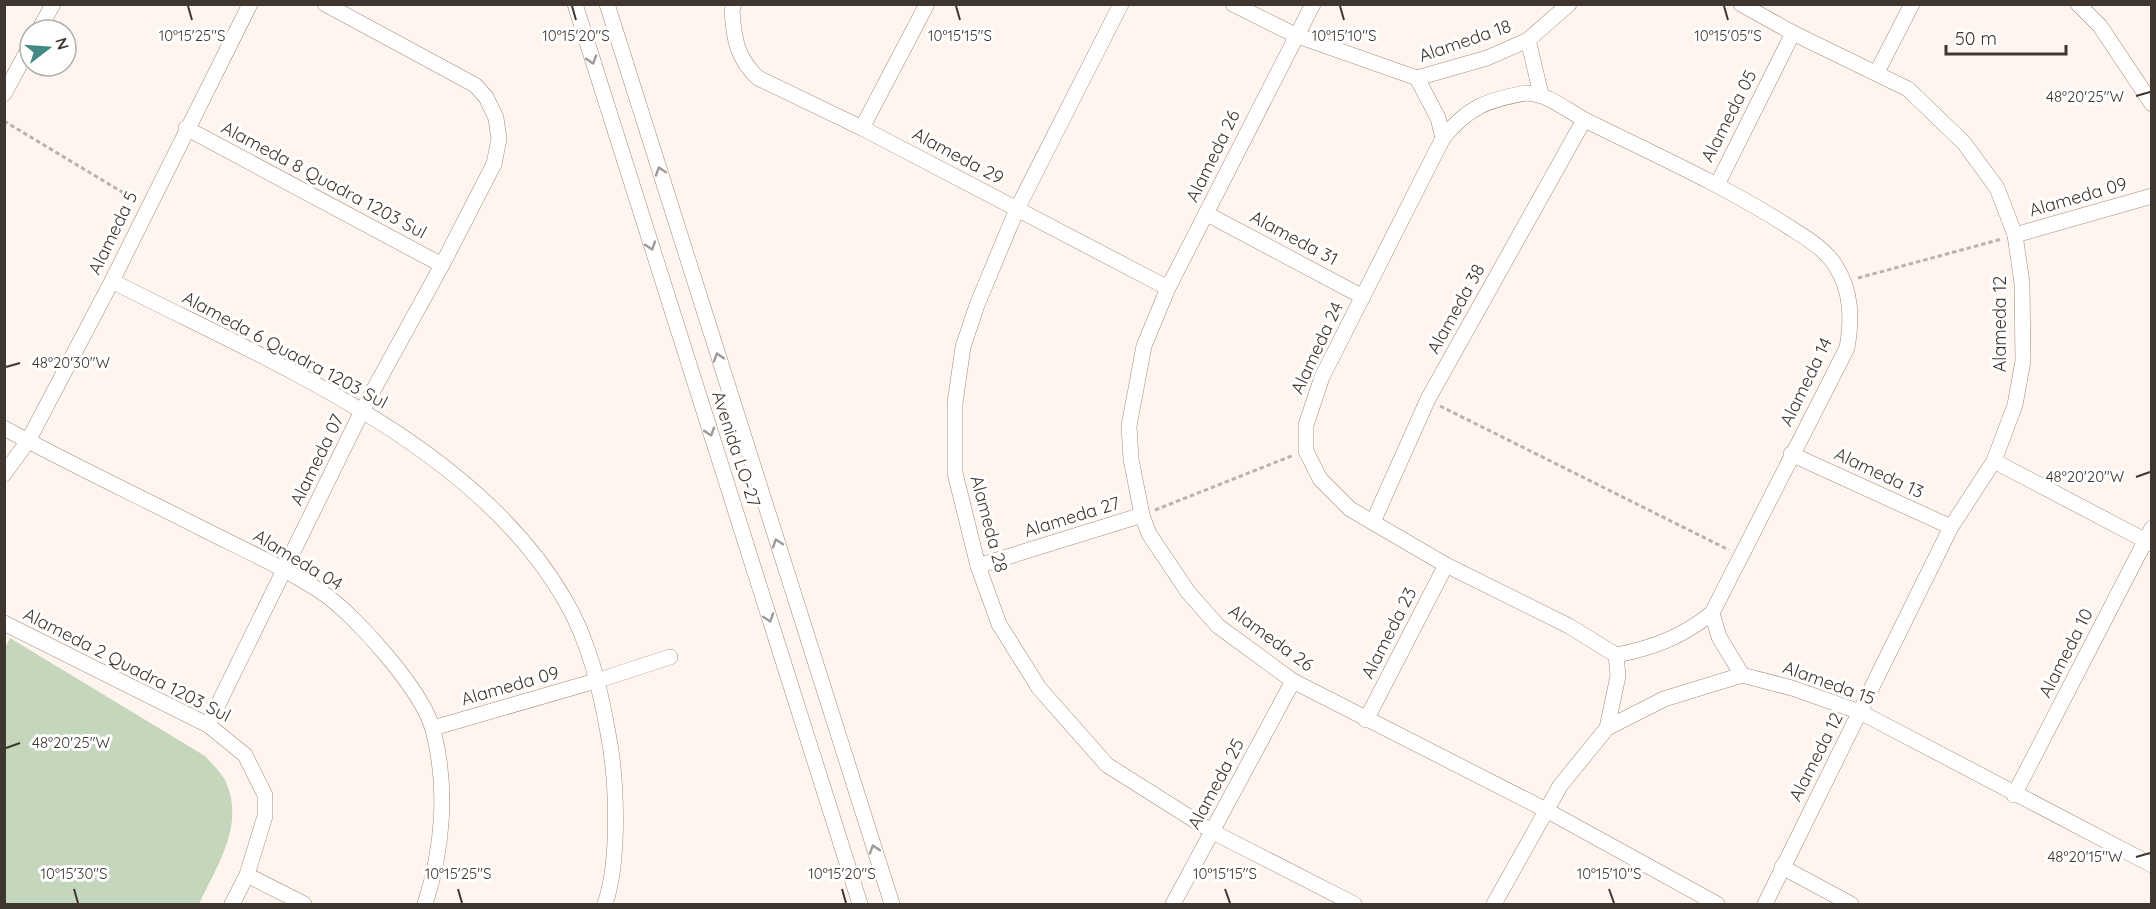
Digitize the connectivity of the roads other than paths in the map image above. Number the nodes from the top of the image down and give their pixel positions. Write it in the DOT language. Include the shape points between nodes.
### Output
graph roads {
  1 [pos="53,4"];
  2 [pos="250,4"];
  3 [pos="325,4"];
  4 [pos="575,4"];
  5 [pos="607,4"];
  6 [pos="734,4"];
  7 [pos="927,4"];
  8 [pos="1121,4"];
  9 [pos="1233,4"];
  10 [pos="1312,4"];
  11 [pos="1569,4"];
  12 [pos="1741,4"];
  13 [pos="1912,4"];
  14 [pos="2078,4"];
  15 [pos="45,18"];
  16 [pos="1793,33"];
  17 [pos="1295,35"];
  18 [pos="1528,40"];
  19 [pos="18,68"];
  20 [pos="1877,72"];
  21 [pos="1417,78"];
  22 [pos="4,93"];
  23 [pos="1541,94"];
  24 [pos="2151,104"];
  25 [pos="1584,120"];
  26 [pos="186,128"];
  27 [pos="862,128"];
  28 [pos="1443,138"];
  29 [pos="1717,185"];
  30 [pos="2151,196"];
  31 [pos="1017,209"];
  32 [pos="1207,214"];
  33 [pos="2015,235"];
  34 [pos="442,266"];
  35 [pos="112,281"];
  36 [pos="1168,288"];
  37 [pos="1363,297"];
  38 [pos="363,409"];
  39 [pos="4,428"];
  40 [pos="28,441"];
  41 [pos="1791,454"];
  42 [pos="1994,460"];
  43 [pos="4,474"];
  44 [pos="1142,515"];
  45 [pos="1373,522"];
  46 [pos="1951,528"];
  47 [pos="2150,538"];
  48 [pos="1446,565"];
  49 [pos="978,566"];
  50 [pos="284,572"];
  51 [pos="1712,613"];
  52 [pos="4,623"];
  53 [pos="1616,655"];
  54 [pos="670,657"];
  55 [pos="1742,675"];
  56 [pos="599,680"];
  57 [pos="1293,681"];
  58 [pos="1860,712"];
  59 [pos="1366,720"];
  60 [pos="208,725"];
  61 [pos="433,728"];
  62 [pos="1607,728"];
  63 [pos="2014,795"];
  64 [pos="1546,810"];
  65 [pos="1213,832"];
  66 [pos="2151,865"];
  67 [pos="1782,867"];
  68 [pos="247,875"];
  69 [pos="1690,898"];
  70 [pos="232,904"];
  71 [pos="304,904"];
  72 [pos="425,904"];
  73 [pos="605,904"];
  74 [pos="860,904"];
  75 [pos="892,904"];
  76 [pos="1173,904"];
  77 [pos="1354,904"];
  78 [pos="1494,904"];
  79 [pos="1717,904"];
  80 [pos="1765,904"];
  81 [pos="1851,904"];
  1 -- 15 [label="street"];
  2 -- 26 [label="street, Alameda 5"];
  3 -- 34 [label="street, Alameda 07" via="475,85 491,107 499,139 494,164"];
  4 -- 74 [label="street, Avenida LO-27, one-way"];
  75 -- 5 [label="street, Avenida LO-27, one-way"];
  6 -- 27 [label="street, Alameda 29" via="737,53 745,67 758,78"];
  7 -- 27 [label="street"];
  8 -- 31 [label="street, Alameda 28"];
  9 -- 17 [label="street, Alameda 18"];
  10 -- 17 [label="street, Alameda 26"];
  11 -- 18 [label="street, Alameda 18"];
  12 -- 16 [label="street, Alameda 12"];
  13 -- 20 [label="street"];
  14 -- 24 [label="street" via="2100,26"];
  16 -- 20 [label="street, Alameda 12"];
  16 -- 29 [label="street, Alameda 05"];
  17 -- 21 [label="street, Alameda 18"];
  17 -- 32 [label="street, Alameda 26"];
  18 -- 21 [label="street, Alameda 18" via="1487,58"];
  18 -- 23 [label="street"];
  19 -- 22 [label="street"];
  20 -- 33 [label="street, Alameda 12" via="1908,89 1964,143 1996,188"];
  21 -- 28 [label="street" via="1438,118"];
  23 -- 25 [label="street, Alameda 14"];
  23 -- 28 [label="street, Alameda 24" via="1499,98 1473,108"];
  25 -- 29 [label="street, Alameda 14"];
  25 -- 45 [label="street, Alameda 38" via="1428,399"];
  26 -- 34 [label="street, Alameda 8 Quadra 1203 Sul"];
  26 -- 35 [label="street, Alameda 5"];
  27 -- 31 [label="street, Alameda 29"];
  28 -- 37 [label="street, Alameda 24"];
  29 -- 41 [label="street, Alameda 14" via="1817,246 1834,264 1850,303 1852,323 1847,348"];
  30 -- 33 [label="street, Alameda 09"];
  31 -- 36 [label="street, Alameda 29"];
  31 -- 49 [label="street, Alameda 28" via="963,346 955,403 956,473"];
  32 -- 36 [label="street, Alameda 26"];
  32 -- 37 [label="street, Alameda 31"];
  33 -- 42 [label="street, Alameda 12" via="2022,283 2023,362 2015,405"];
  34 -- 38 [label="street, Alameda 07"];
  35 -- 38 [label="street, Alameda 6 Quadra 1203 Sul"];
  35 -- 40 [label="street, Alameda 5"];
  36 -- 44 [label="street, Alameda 26" via="1144,346 1129,426"];
  37 -- 45 [label="street, Alameda 24" via="1311,405 1306,450 1320,480 1332,494"];
  38 -- 50 [label="street, Alameda 07"];
  38 -- 56 [label="street, Alameda 6 Quadra 1203 Sul" via="467,485 518,534 566,601"];
  39 -- 40 [label="street, Alameda 04"];
  40 -- 43 [label="street, Alameda 5"];
  40 -- 50 [label="street, Alameda 04"];
  41 -- 46 [label="street, Alameda 13"];
  41 -- 51 [label="street, Alameda 14"];
  42 -- 46 [label="street, Alameda 12"];
  42 -- 47 [label="street"];
  44 -- 49 [label="street, Alameda 27"];
  44 -- 57 [label="street, Alameda 26" via="1167,562 1218,626"];
  45 -- 48 [label="street, Alameda 24"];
  46 -- 58 [label="street, Alameda 12"];
  47 -- 63 [label="street, Alameda 10"];
  48 -- 53 [label="street, Alameda 24" via="1569,626"];
  48 -- 59 [label="street, Alameda 23"];
  49 -- 65 [label="street, Alameda 28" via="999,624 1039,688 1107,765"];
  50 -- 60 [label="street, Alameda 07"];
  50 -- 61 [label="street, Alameda 04" via="324,594 365,629 409,684"];
  51 -- 53 [label="street, Alameda 14" via="1672,640"];
  51 -- 55 [label="street" via="1719,637"];
  52 -- 60 [label="street, Alameda 2 Quadra 1203 Sul"];
  53 -- 62 [label="street" via="1617,688"];
  54 -- 56 [label="street, Alameda 09"];
  55 -- 58 [label="street, Alameda 15"];
  55 -- 62 [label="street" via="1664,699"];
  56 -- 61 [label="street, Alameda 09"];
  56 -- 73 [label="street, Alameda 6 Quadra 1203 Sul" via="614,764 615,832"];
  57 -- 59 [label="street, Alameda 26"];
  57 -- 65 [label="street, Alameda 25"];
  58 -- 63 [label="street, Alameda 15"];
  58 -- 67 [label="street, Alameda 12"];
  59 -- 64 [label="street, Alameda 26"];
  60 -- 68 [label="street, Alameda 2 Quadra 1203 Sul" via="245,755 264,795 265,816"];
  61 -- 72 [label="street, Alameda 04" via="442,828 435,874"];
  62 -- 64 [label="street" via="1560,786"];
  63 -- 66 [label="street, Alameda 15"];
  64 -- 69 [label="street, Alameda 26"];
  64 -- 78 [label="street"];
  65 -- 76 [label="street, Alameda 25"];
  65 -- 77 [label="street, Alameda 28"];
  67 -- 80 [label="street, Alameda 12"];
  67 -- 81 [label="street"];
  68 -- 70 [label="street, Alameda 2 Quadra 1203 Sul"];
  68 -- 71 [label="street"];
  69 -- 79 [label="street, Alameda 26"];
}
